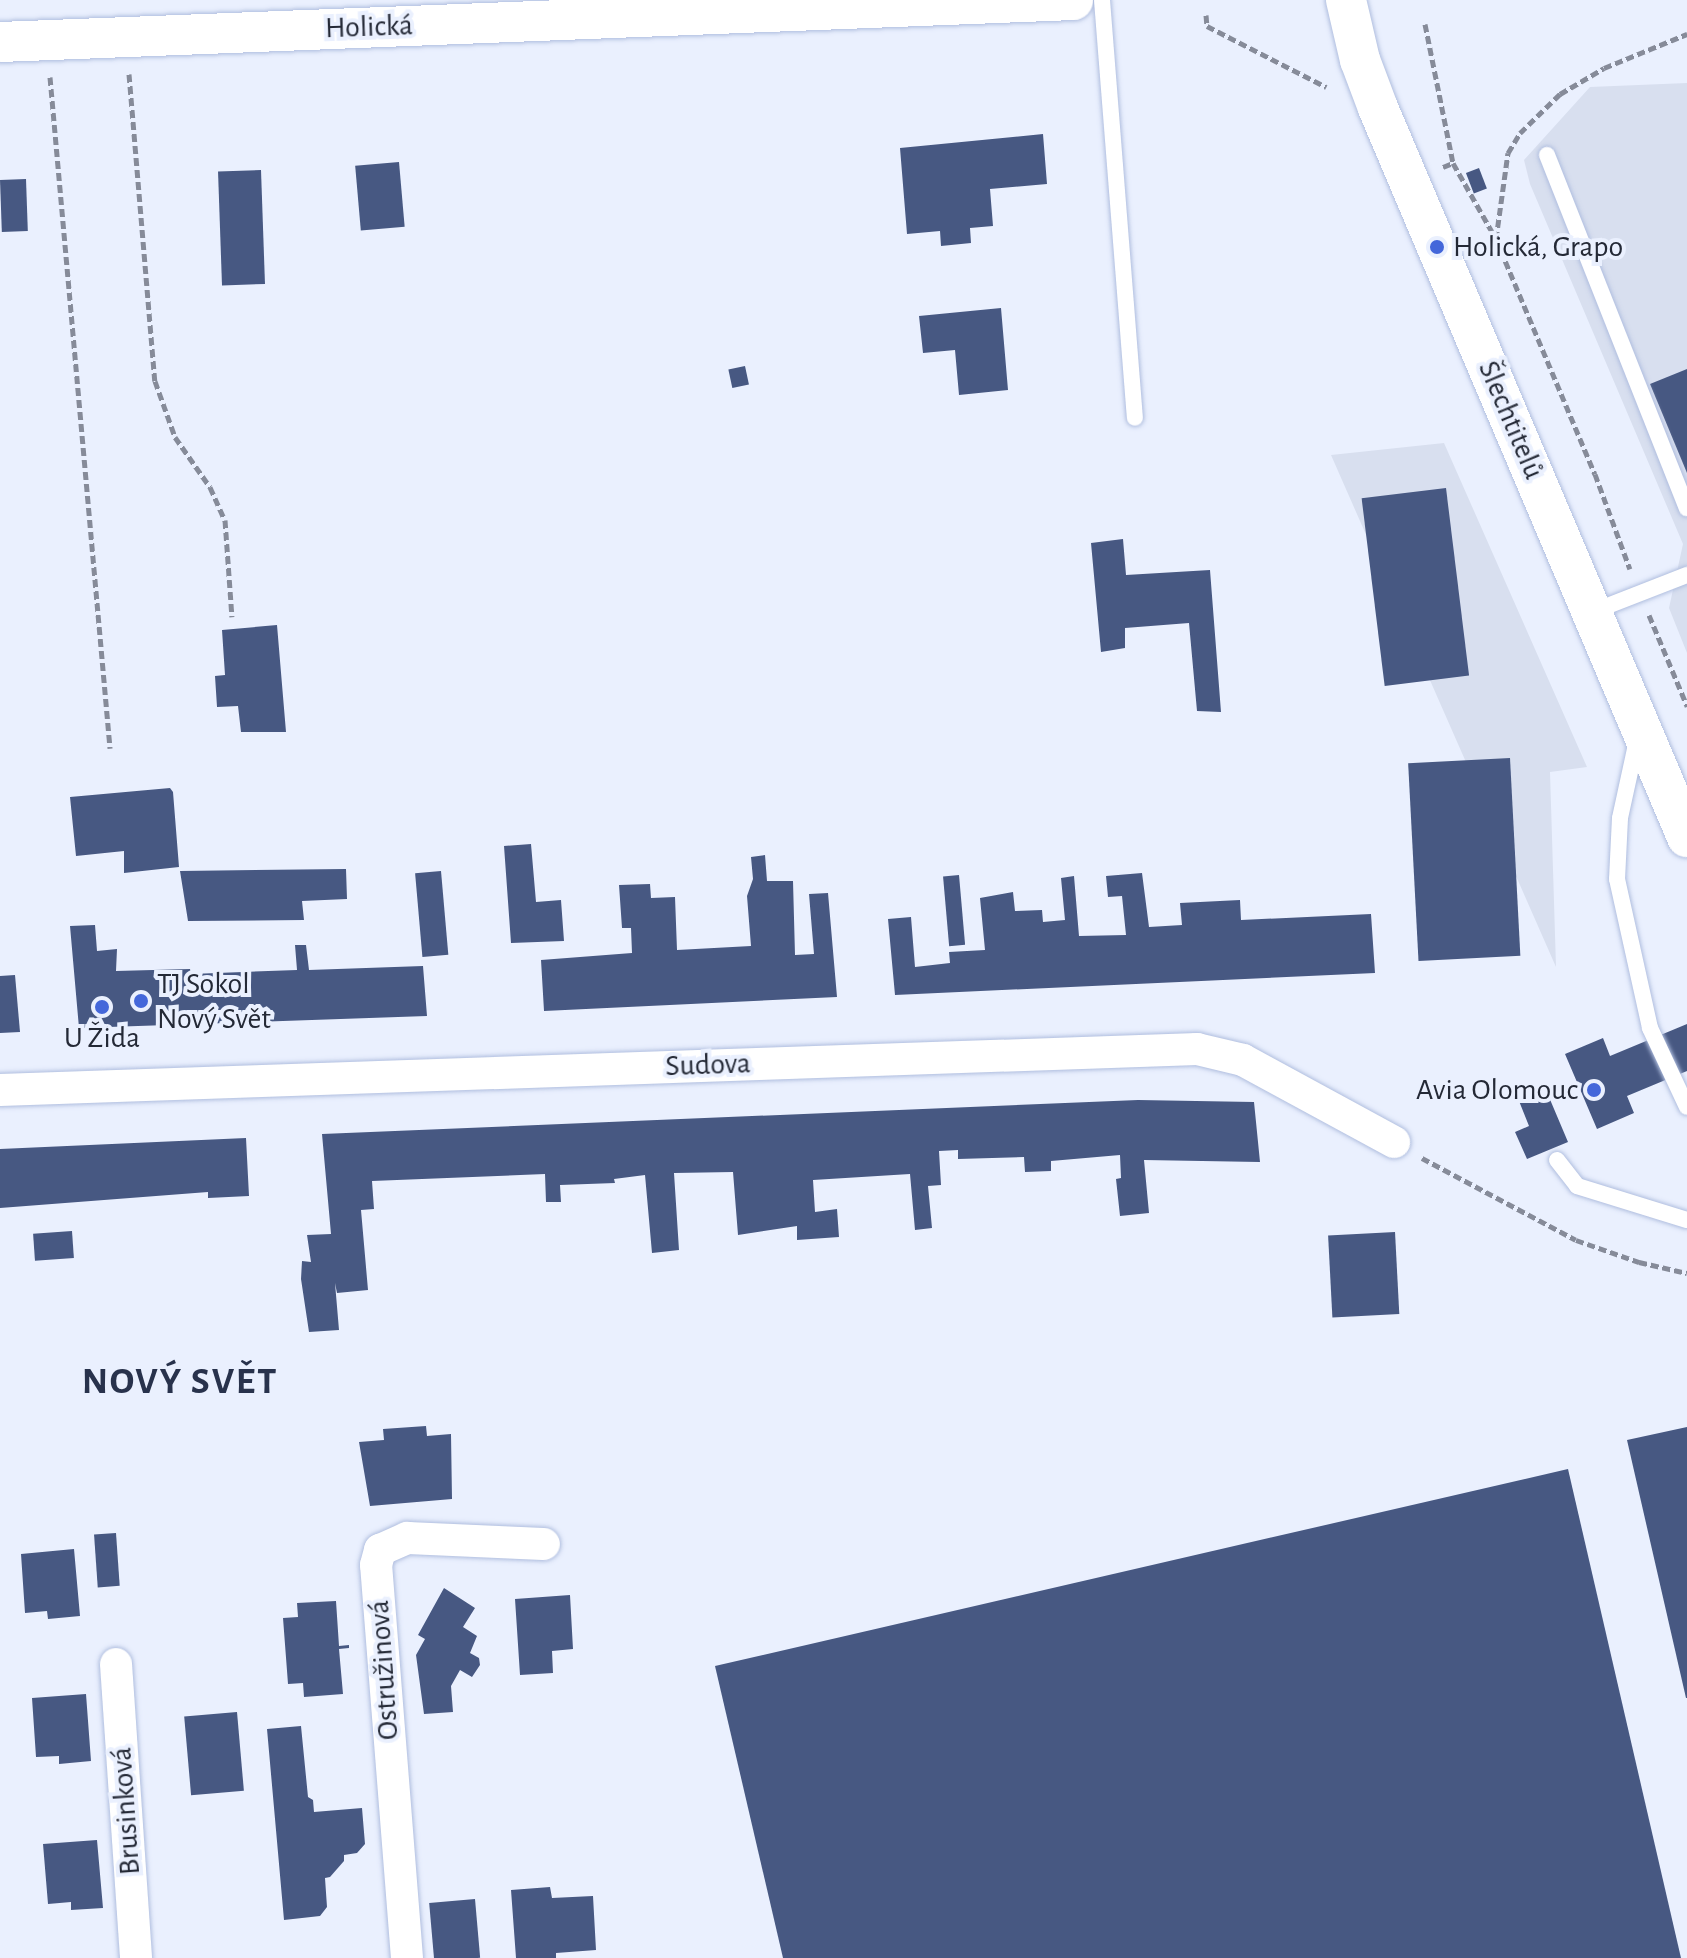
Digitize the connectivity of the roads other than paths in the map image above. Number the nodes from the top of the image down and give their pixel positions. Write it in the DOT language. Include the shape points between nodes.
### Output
graph roads {
  1 [pos="1073,0"];
  2 [pos="1102,0"];
  3 [pos="1346,0"];
  4 [pos="0,42"];
  5 [pos="1547,155"];
  6 [pos="1135,418"];
  7 [pos="1687,508"];
  8 [pos="1687,575"];
  9 [pos="1592,612"];
  10 [pos="1640,727"];
  11 [pos="1687,837"];
  12 [pos="0,1090"];
  13 [pos="1687,1107"];
  14 [pos="1394,1142"];
  15 [pos="1557,1160"];
  16 [pos="1687,1220"];
  17 [pos="544,1544"];
  18 [pos="116,1664"];
  19 [pos="136,1958"];
  20 [pos="407,1958"];
  1 -- 4 [label="street, Holická"];
  2 -- 6 [label="lane"];
  3 -- 9 [label="street, Šlechtitelů" via="1378,108"];
  5 -- 7 [label="lane"];
  8 -- 9 [label="lane"];
  9 -- 10 [label="street, Šlechtitelů"];
  10 -- 11 [label="street, Šlechtitelů"];
  10 -- 13 [label="lane" via="1620,818 1617,879 1650,1028"];
  12 -- 14 [label="street, Sudova" via="1197,1049 1243,1060"];
  15 -- 16 [label="lane" via="1577,1186"];
  17 -- 20 [label="street, Ostružinová" via="407,1538 380,1550 376,1565"];
  18 -- 19 [label="street, Brusinková"];
}
